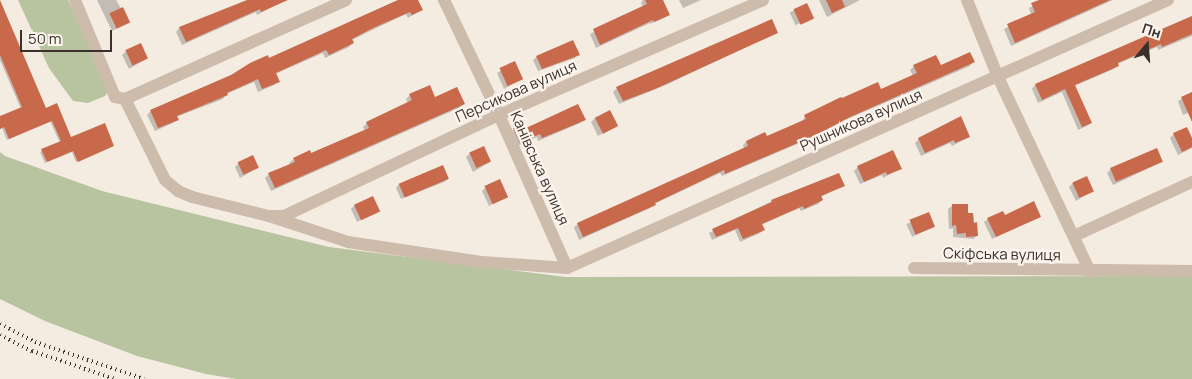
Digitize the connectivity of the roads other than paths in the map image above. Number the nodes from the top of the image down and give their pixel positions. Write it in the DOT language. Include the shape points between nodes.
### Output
graph roads {
  1 [pos="75,0"];
  2 [pos="346,0"];
  3 [pos="444,0"];
  4 [pos="763,0"];
  5 [pos="967,0"];
  6 [pos="1168,0"];
  7 [pos="998,77"];
  8 [pos="125,98"];
  9 [pos="499,115"];
  10 [pos="1192,182"];
  11 [pos="270,216"];
  12 [pos="1074,236"];
  13 [pos="567,268"];
  14 [pos="914,268"];
  15 [pos="1192,271"];
  16 [pos="1090,272"];
  1 -- 8 [label="street" via="115,97"];
  2 -- 8 [label="street"];
  3 -- 9 [label="street, Канівська вулиця"];
  4 -- 9 [label="street, Персикова вулиця"];
  5 -- 7 [label="street"];
  6 -- 7 [label="street, Рушникова вулиця"];
  7 -- 12 [label="street"];
  7 -- 13 [label="street, Рушникова вулиця"];
  8 -- 11 [label="street" via="165,180 178,191"];
  9 -- 11 [label="street, Персикова вулиця" via="284,216"];
  9 -- 13 [label="street, Канівська вулиця"];
  10 -- 12 [label="street, Скіфська вулиця"];
  11 -- 13 [label="street" via="348,242 482,262"];
  12 -- 16 [label="street"];
  14 -- 16 [label="street, Скіфська вулиця"];
  15 -- 16 [label="street, Скіфська вулиця"];
}
